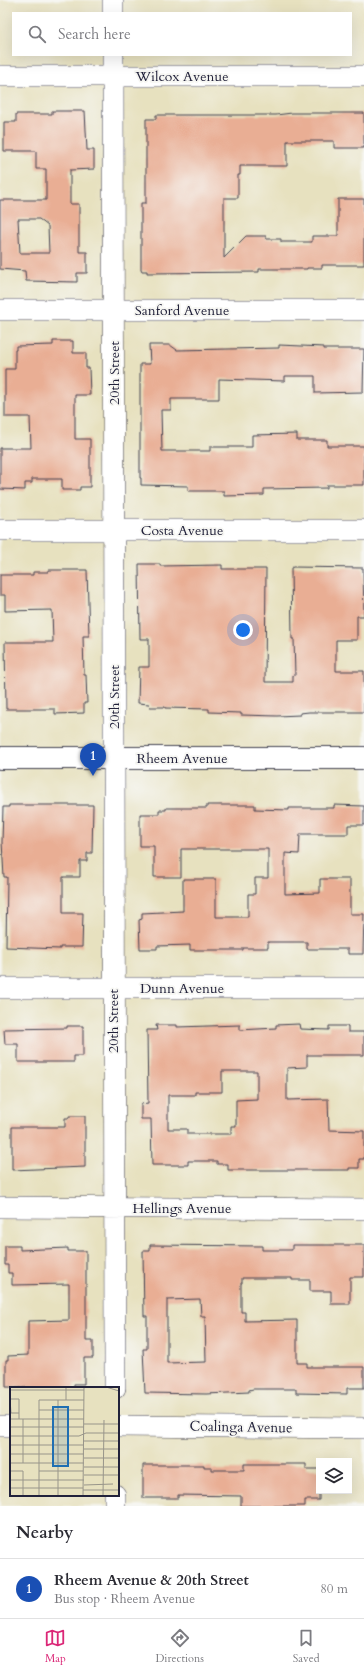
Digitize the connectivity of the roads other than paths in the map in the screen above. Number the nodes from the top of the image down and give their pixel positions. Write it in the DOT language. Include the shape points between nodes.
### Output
graph roads {
  1 [pos="113,0"];
  2 [pos="113,12"];
  3 [pos="113,56"];
  4 [pos="0,76"];
  5 [pos="113,76"];
  6 [pos="364,76"];
  7 [pos="0,310"];
  8 [pos="114,310"];
  9 [pos="364,310"];
  10 [pos="0,530"];
  11 [pos="364,530"];
  12 [pos="114,531"];
  13 [pos="0,758"];
  14 [pos="114,758"];
  15 [pos="364,758"];
  16 [pos="0,988"];
  17 [pos="113,988"];
  18 [pos="364,988"];
  19 [pos="0,1208"];
  20 [pos="114,1208"];
  21 [pos="364,1209"];
  22 [pos="115,1387"];
  23 [pos="119,1426"];
  24 [pos="364,1428"];
  1 -- 2 [label="street"];
  3 -- 5 [label="street, 20th Street"];
  4 -- 5 [label="street, Wilcox Avenue"];
  5 -- 6 [label="street, Wilcox Avenue"];
  5 -- 8 [label="street, 20th Street"];
  7 -- 8 [label="street, Sanford Avenue"];
  8 -- 9 [label="street, Sanford Avenue"];
  8 -- 12 [label="street, 20th Street"];
  10 -- 12 [label="street, Costa Avenue"];
  11 -- 12 [label="street, Costa Avenue"];
  12 -- 14 [label="street, 20th Street"];
  13 -- 14 [label="street, Rheem Avenue"];
  14 -- 15 [label="street, Rheem Avenue"];
  14 -- 17 [label="street, 20th Street"];
  16 -- 17 [label="street, Dunn Avenue"];
  17 -- 18 [label="street, Dunn Avenue"];
  17 -- 20 [label="street, 20th Street"];
  19 -- 20 [label="street, Hellings Avenue"];
  20 -- 21 [label="street, Hellings Avenue"];
  20 -- 22 [label="street, 20th Street"];
  23 -- 24 [label="street, Coalinga Avenue"];
}
